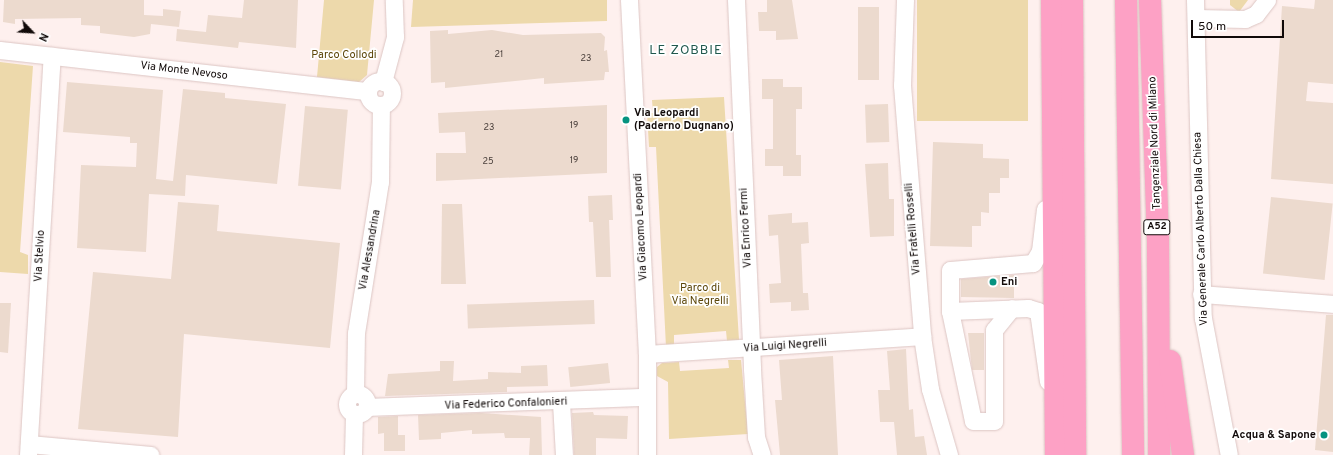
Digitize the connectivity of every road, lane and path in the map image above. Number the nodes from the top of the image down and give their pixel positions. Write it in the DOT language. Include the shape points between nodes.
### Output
graph roads {
  1 [pos="394,0"];
  2 [pos="629,0"];
  3 [pos="736,0"];
  4 [pos="905,0"];
  5 [pos="1052,0"];
  6 [pos="1072,0"];
  7 [pos="1126,0"];
  8 [pos="1150,0"];
  9 [pos="1195,0"];
  10 [pos="1266,0"];
  11 [pos="1196,18"];
  12 [pos="0,50"];
  13 [pos="52,56"];
  14 [pos="382,82"];
  15 [pos="368,91"];
  16 [pos="382,105"];
  17 [pos="1054,165"];
  18 [pos="1074,222"];
  19 [pos="1158,242"];
  20 [pos="1201,294"];
  21 [pos="1333,304"];
  22 [pos="1012,308"];
  23 [pos="950,311"];
  24 [pos="922,336"];
  25 [pos="752,350"];
  26 [pos="647,354"];
  27 [pos="646,397"];
  28 [pos="561,402"];
  29 [pos="360,411"];
  30 [pos="1055,432"];
  31 [pos="29,449"];
  32 [pos="151,455"];
  33 [pos="353,455"];
  34 [pos="564,455"];
  35 [pos="647,455"];
  36 [pos="762,455"];
  37 [pos="949,455"];
  38 [pos="1056,455"];
  39 [pos="1075,455"];
  40 [pos="1087,455"];
  41 [pos="1133,455"];
  42 [pos="1159,455"];
  43 [pos="1183,455"];
  44 [pos="1229,455"];
  1 -- 14 [label="street" via="395,37"];
  2 -- 26 [label="street, Via Giacomo Leopardi"];
  3 -- 25 [label="street, Via Enrico Fermi"];
  4 -- 24 [label="street, Via Fratelli Rosselli" via="902,85"];
  5 -- 17 [label="highway"];
  6 -- 18 [label="highway"];
  7 -- 41 [label="highway, A52"];
  8 -- 19 [label="highway, Tangenziale Nord di Milano / A52"];
  9 -- 11 [label="street, Via Generale Carlo Alberto Dalla Chiesa"];
  10 -- 11 [label="street" via="1256,14 1245,19"];
  11 -- 20 [label="street, Via Generale Carlo Alberto Dalla Chiesa"];
  12 -- 13 [label="street, Via Monte Nevoso"];
  13 -- 15 [label="street, Via Monte Nevoso"];
  13 -- 31 [label="street, Via Stelvio"];
  14 -- 15 [label="street" via="375,82"];
  14 -- 16 [label="street" via="392,94"];
  15 -- 16 [label="street" via="371,102"];
  16 -- 29 [label="street, Via Alessandrina" via="379,196 356,333 355,394 346,404"];
  17 -- 23 [label="street" via="1037,258 1027,266 950,270"];
  17 -- 30 [label="highway"];
  18 -- 39 [label="highway"];
  18 -- 40 [label="highway" via="1085,332"];
  19 -- 42 [label="highway, Tangenziale Nord di Milano / A52"];
  19 -- 43 [label="highway"];
  20 -- 21 [label="street"];
  20 -- 44 [label="street, Via Generale Carlo Alberto Dalla Chiesa" via="1209,360"];
  22 -- 23 [label="street"];
  22 -- 23 [label="street" via="994,330 994,421 973,421"];
  22 -- 30 [label="street" via="1034,309 1041,315"];
  24 -- 25 [label="street, Via Luigi Negrelli"];
  24 -- 37 [label="street, Via Fratelli Rosselli" via="930,389"];
  25 -- 26 [label="street, Via Luigi Negrelli"];
  25 -- 36 [label="street, Via Enrico Fermi" via="756,437"];
  26 -- 27 [label="street, Via Giacomo Leopardi"];
  27 -- 28 [label="street, Via Federico Confalonieri"];
  27 -- 35 [label="street, Via Giacomo Leopardi"];
  28 -- 29 [label="street, Via Federico Confalonieri"];
  28 -- 34 [label="street"];
  29 -- 33 [label="street, Via Alessandrina"];
  30 -- 38 [label="highway"];
  31 -- 32 [label="street"];
}
